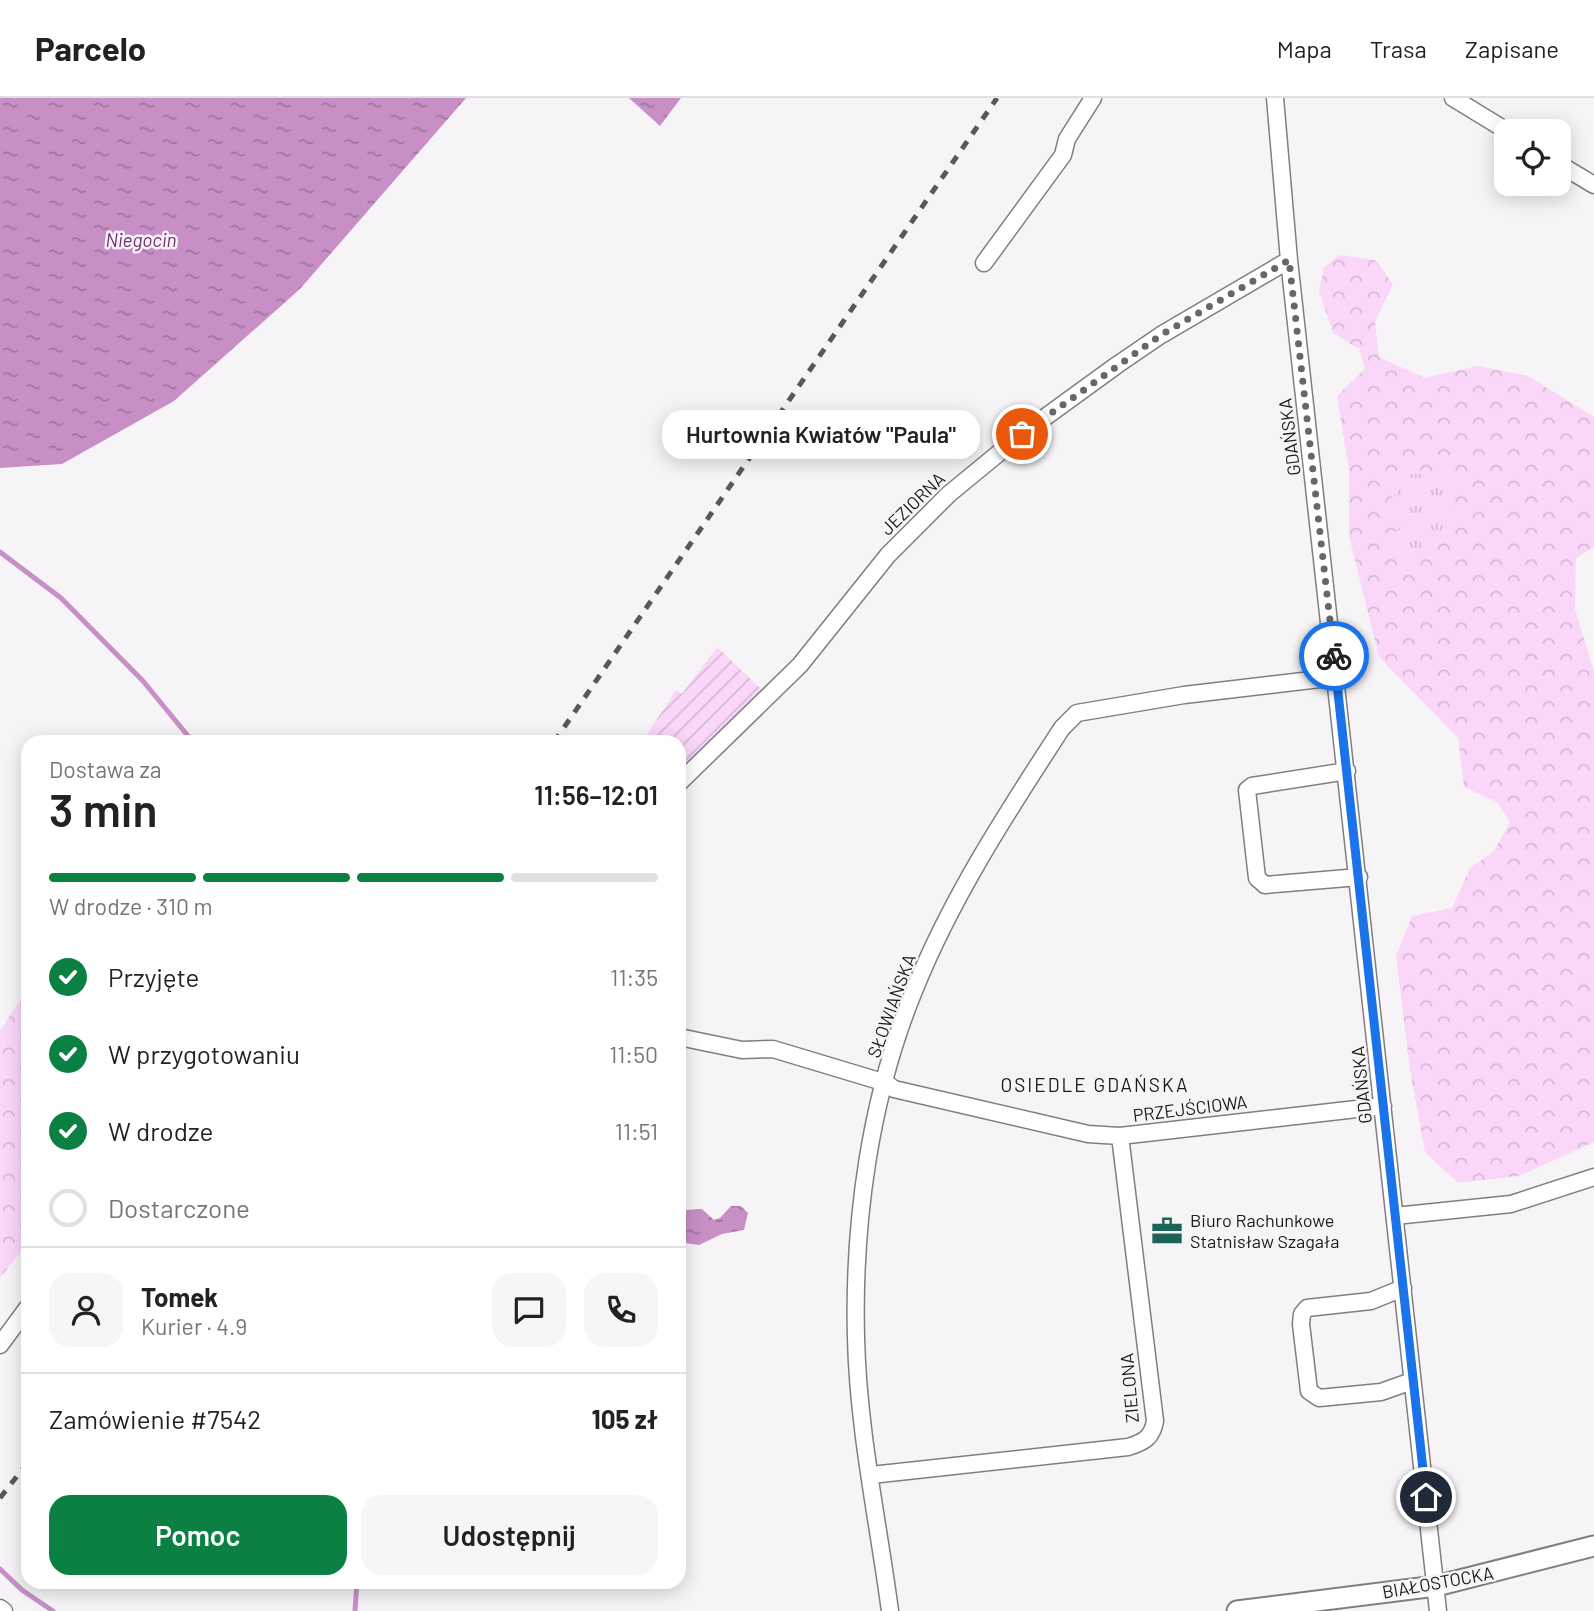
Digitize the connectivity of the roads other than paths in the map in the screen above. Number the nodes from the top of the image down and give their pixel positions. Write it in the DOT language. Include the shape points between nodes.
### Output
graph roads {
  1 [pos="1093,98"];
  2 [pos="1275,98"];
  3 [pos="1453,98"];
  4 [pos="1494,123"];
  5 [pos="1571,172"];
  6 [pos="1594,186"];
  7 [pos="1289,260"];
  8 [pos="984,263"];
  9 [pos="1337,677"];
  10 [pos="1347,771"];
  11 [pos="686,776"];
  12 [pos="1359,877"];
  13 [pos="686,1038"];
  14 [pos="886,1083"];
  15 [pos="1383,1106"];
  16 [pos="1120,1136"];
  17 [pos="1594,1177"];
  18 [pos="1395,1216"];
  19 [pos="1403,1288"];
  20 [pos="21,1316"];
  21 [pos="0,1345"];
  22 [pos="1412,1381"];
  23 [pos="871,1475"];
  24 [pos="1594,1546"];
  25 [pos="1436,1586"];
  26 [pos="890,1611"];
  27 [pos="1237,1611"];
  28 [pos="1438,1611"];
  1 -- 8 [label="street" via="1067,139 1063,155"];
  2 -- 7 [label="street, GDAŃSKA"];
  3 -- 4 [label="street"];
  5 -- 6 [label="street"];
  7 -- 9 [label="street, GDAŃSKA"];
  7 -- 11 [label="street, JEZIORNA" via="1117,365 949,494 888,555 800,666"];
  9 -- 10 [label="street, GDAŃSKA"];
  9 -- 14 [label="street, SŁOWIAŃSKA" via="1077,713 1049,748 947,922 914,989"];
  10 -- 12 [label="street, GDAŃSKA"];
  10 -- 12 [label="street" via="1247,790 1257,878 1265,885"];
  12 -- 15 [label="street, GDAŃSKA"];
  13 -- 14 [label="street, PRZEJŚCIOWA" via="742,1050 773,1049"];
  14 -- 16 [label="street, PRZEJŚCIOWA" via="894,1089 1012,1118"];
  14 -- 23 [label="street, SŁOWIAŃSKA" via="863,1187 856,1290 858,1370"];
  15 -- 16 [label="street, PRZEJŚCIOWA"];
  15 -- 18 [label="street, GDAŃSKA"];
  16 -- 23 [label="street, ZIELONA" via="1154,1431 1145,1441 1128,1447"];
  17 -- 18 [label="street" via="1511,1203"];
  18 -- 19 [label="street, GDAŃSKA"];
  19 -- 22 [label="street, GDAŃSKA"];
  19 -- 22 [label="street" via="1371,1301 1307,1308 1301,1324 1313,1396 1381,1392"];
  20 -- 21 [label="street"];
  22 -- 25 [label="street, GDAŃSKA"];
  23 -- 26 [label="street, SŁOWIAŃSKA"];
  24 -- 25 [label="street, BIAŁOSTOCKA"];
  25 -- 27 [label="street, BIAŁOSTOCKA"];
  25 -- 28 [label="street, GDAŃSKA"];
}
